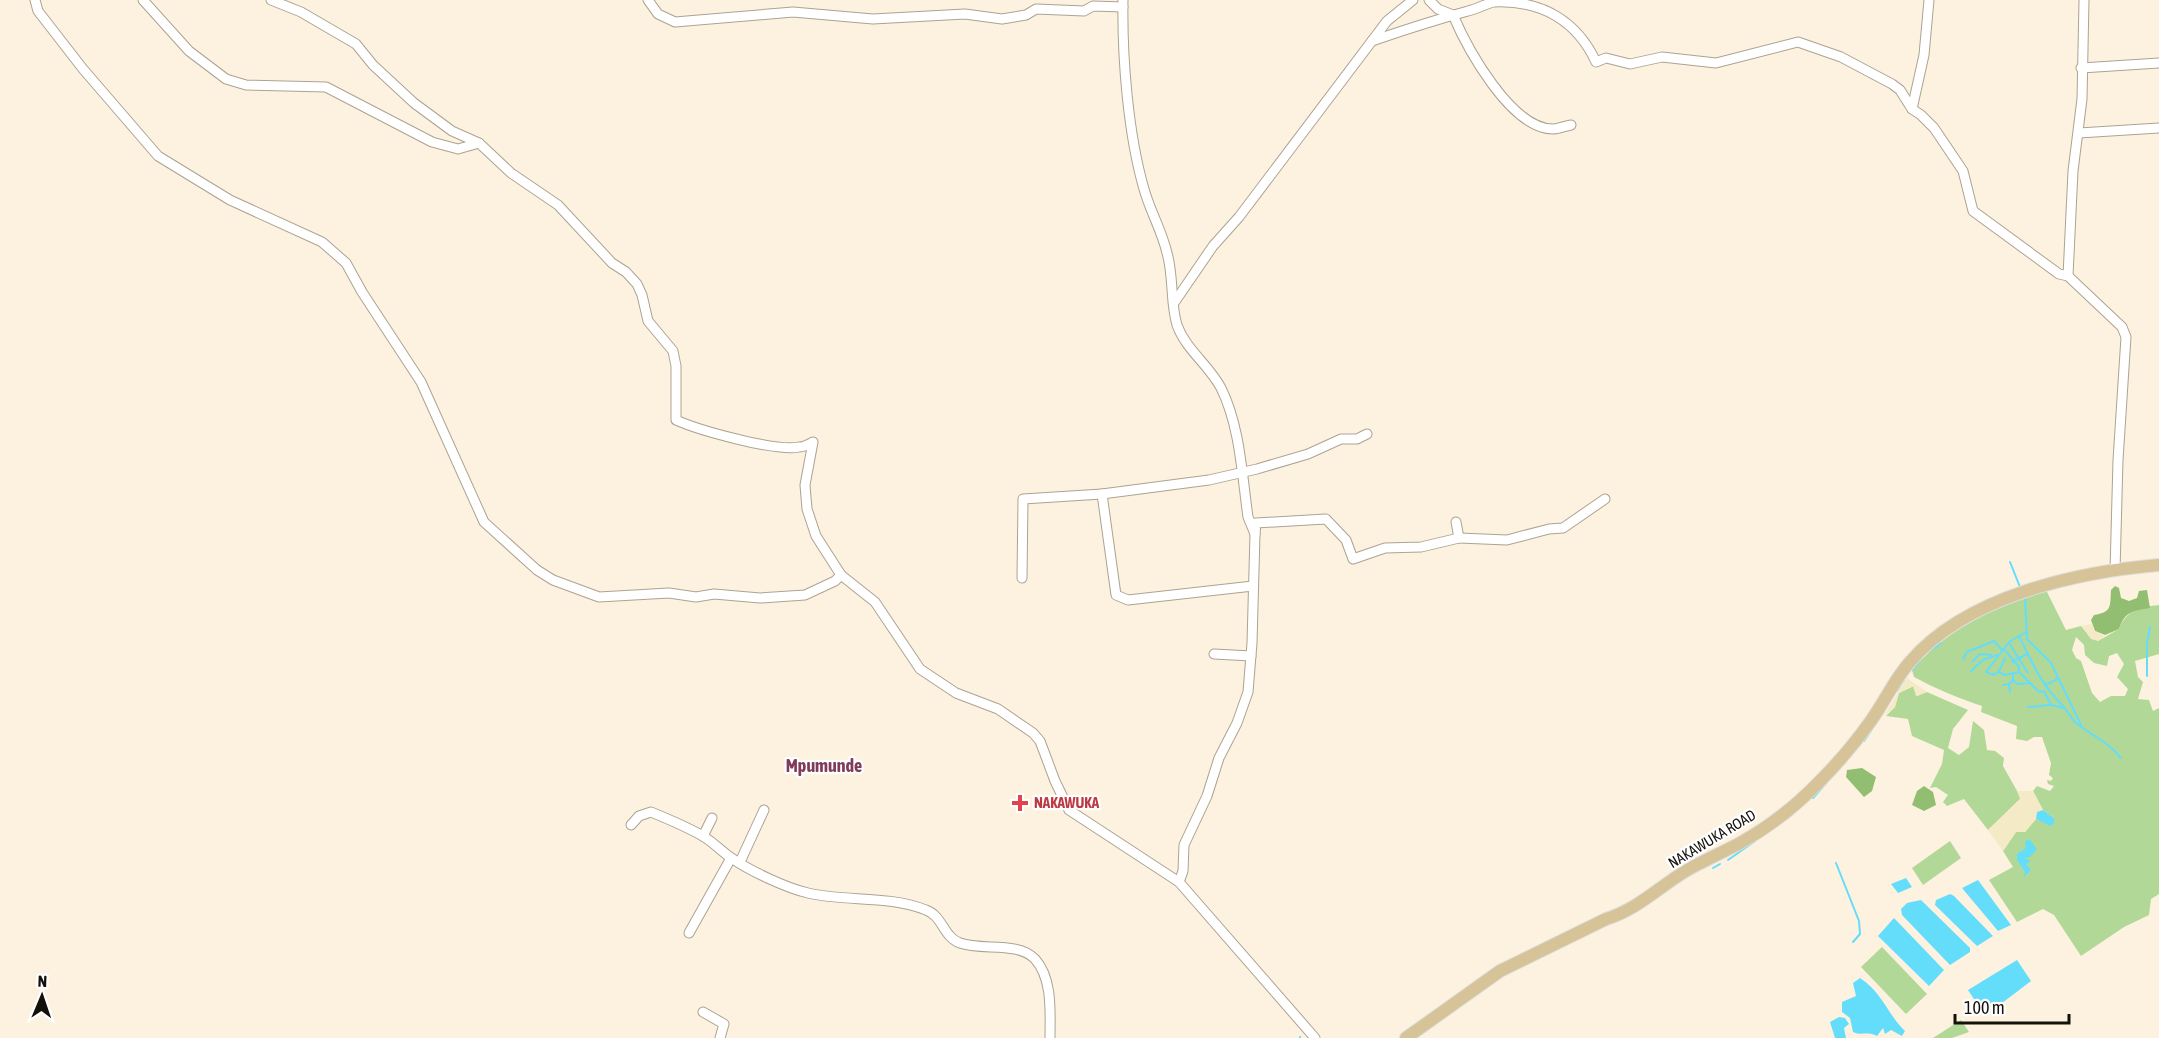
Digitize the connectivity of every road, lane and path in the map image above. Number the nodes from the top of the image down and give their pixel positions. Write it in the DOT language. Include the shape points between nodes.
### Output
graph roads {
  1 [pos="35,0"];
  2 [pos="144,0"];
  3 [pos="271,0"];
  4 [pos="648,0"];
  5 [pos="1413,0"];
  6 [pos="1429,0"];
  7 [pos="1929,0"];
  8 [pos="2084,0"];
  9 [pos="1123,3"];
  10 [pos="1453,15"];
  11 [pos="1372,41"];
  12 [pos="2159,63"];
  13 [pos="2081,68"];
  14 [pos="1912,110"];
  15 [pos="1571,125"];
  16 [pos="2159,128"];
  17 [pos="2079,133"];
  18 [pos="479,143"];
  19 [pos="2068,276"];
  20 [pos="1172,305"];
  21 [pos="1367,434"];
  22 [pos="1242,472"];
  23 [pos="1102,494"];
  24 [pos="1605,499"];
  25 [pos="1456,522"];
  26 [pos="1255,534"];
  27 [pos="1459,538"];
  28 [pos="2159,565"];
  29 [pos="2115,571"];
  30 [pos="841,575"];
  31 [pos="1022,578"];
  32 [pos="1253,586"];
  33 [pos="1214,654"];
  34 [pos="1251,656"];
  35 [pos="764,810"];
  36 [pos="712,818"];
  37 [pos="630,825"];
  38 [pos="703,836"];
  39 [pos="731,858"];
  40 [pos="740,862"];
  41 [pos="1179,882"];
  42 [pos="689,933"];
  43 [pos="703,1012"];
  44 [pos="720,1038"];
  45 [pos="1050,1038"];
  46 [pos="1315,1038"];
  47 [pos="1406,1038"];
  1 -- 30 [label="street" via="38,11 83,69 158,156 230,200 322,242 346,263 421,382 484,522 537,570 599,597 669,593 696,597 805,596"];
  2 -- 18 [label="street" via="189,51 226,78 246,85 326,87 432,142 458,149"];
  3 -- 18 [label="street" via="301,12 356,44 414,103 452,131"];
  4 -- 9 [label="street" via="658,14 675,22 794,12 873,19 965,14 1002,20 1036,9 1084,10"];
  5 -- 11 [label="street" via="1387,21"];
  6 -- 10 [label="street"];
  7 -- 14 [label="street" via="1924,56"];
  8 -- 13 [label="street"];
  9 -- 20 [label="street" via="1124,57 1136,149 1144,190 1168,254"];
  10 -- 11 [label="street"];
  10 -- 14 [label="street" via="1496,1 1543,5 1563,15 1578,31 1596,62 1606,58 1630,64 1662,57 1716,63 1798,42 1841,57 1892,84"];
  10 -- 15 [label="street" via="1471,53 1499,95 1544,128"];
  11 -- 20 [label="street"];
  12 -- 13 [label="street"];
  13 -- 17 [label="street"];
  14 -- 19 [label="street" via="1934,128 1963,171 1973,211"];
  16 -- 17 [label="street"];
  17 -- 19 [label="street"];
  18 -- 30 [label="street" via="511,173 565,211 637,284 648,321 673,351 676,420 765,446 798,448 813,442 805,485 807,509 816,536"];
  19 -- 29 [label="street" via="2122,327 2126,337"];
  20 -- 22 [label="street" via="1185,342 1208,367 1229,408"];
  21 -- 22 [label="street"];
  22 -- 23 [label="street"];
  22 -- 26 [label="street" via="1248,517"];
  23 -- 31 [label="street" via="1023,499"];
  23 -- 32 [label="street" via="1116,595 1128,600"];
  24 -- 27 [label="street" via="1563,528 1507,540"];
  25 -- 27 [label="street"];
  26 -- 27 [label="street" via="1256,523 1326,519 1346,540 1353,559 1385,549 1421,547"];
  26 -- 32 [label="street"];
  28 -- 29 [label="main road, NAKAWUKA ROAD"];
  29 -- 47 [label="main road, NAKAWUKA ROAD" via="2011,596 1955,623 1910,661 1846,753 1784,813 1743,842 1684,872 1625,913 1500,971"];
  30 -- 41 [label="street" via="875,602 920,669 956,693 998,710 1040,741 1069,810"];
  32 -- 34 [label="street"];
  33 -- 34 [label="street"];
  34 -- 41 [label="street" via="1248,692 1219,758 1208,796 1184,845"];
  35 -- 40 [label="street"];
  36 -- 38 [label="street"];
  37 -- 38 [label="street" via="648,811"];
  38 -- 39 [label="street"];
  39 -- 40 [label="street"];
  39 -- 42 [label="street"];
  40 -- 45 [label="street" via="808,893 922,908 934,913 958,943 1030,955 1047,983"];
  41 -- 46 [label="street"];
  43 -- 44 [label="street" via="724,1024"];
}
